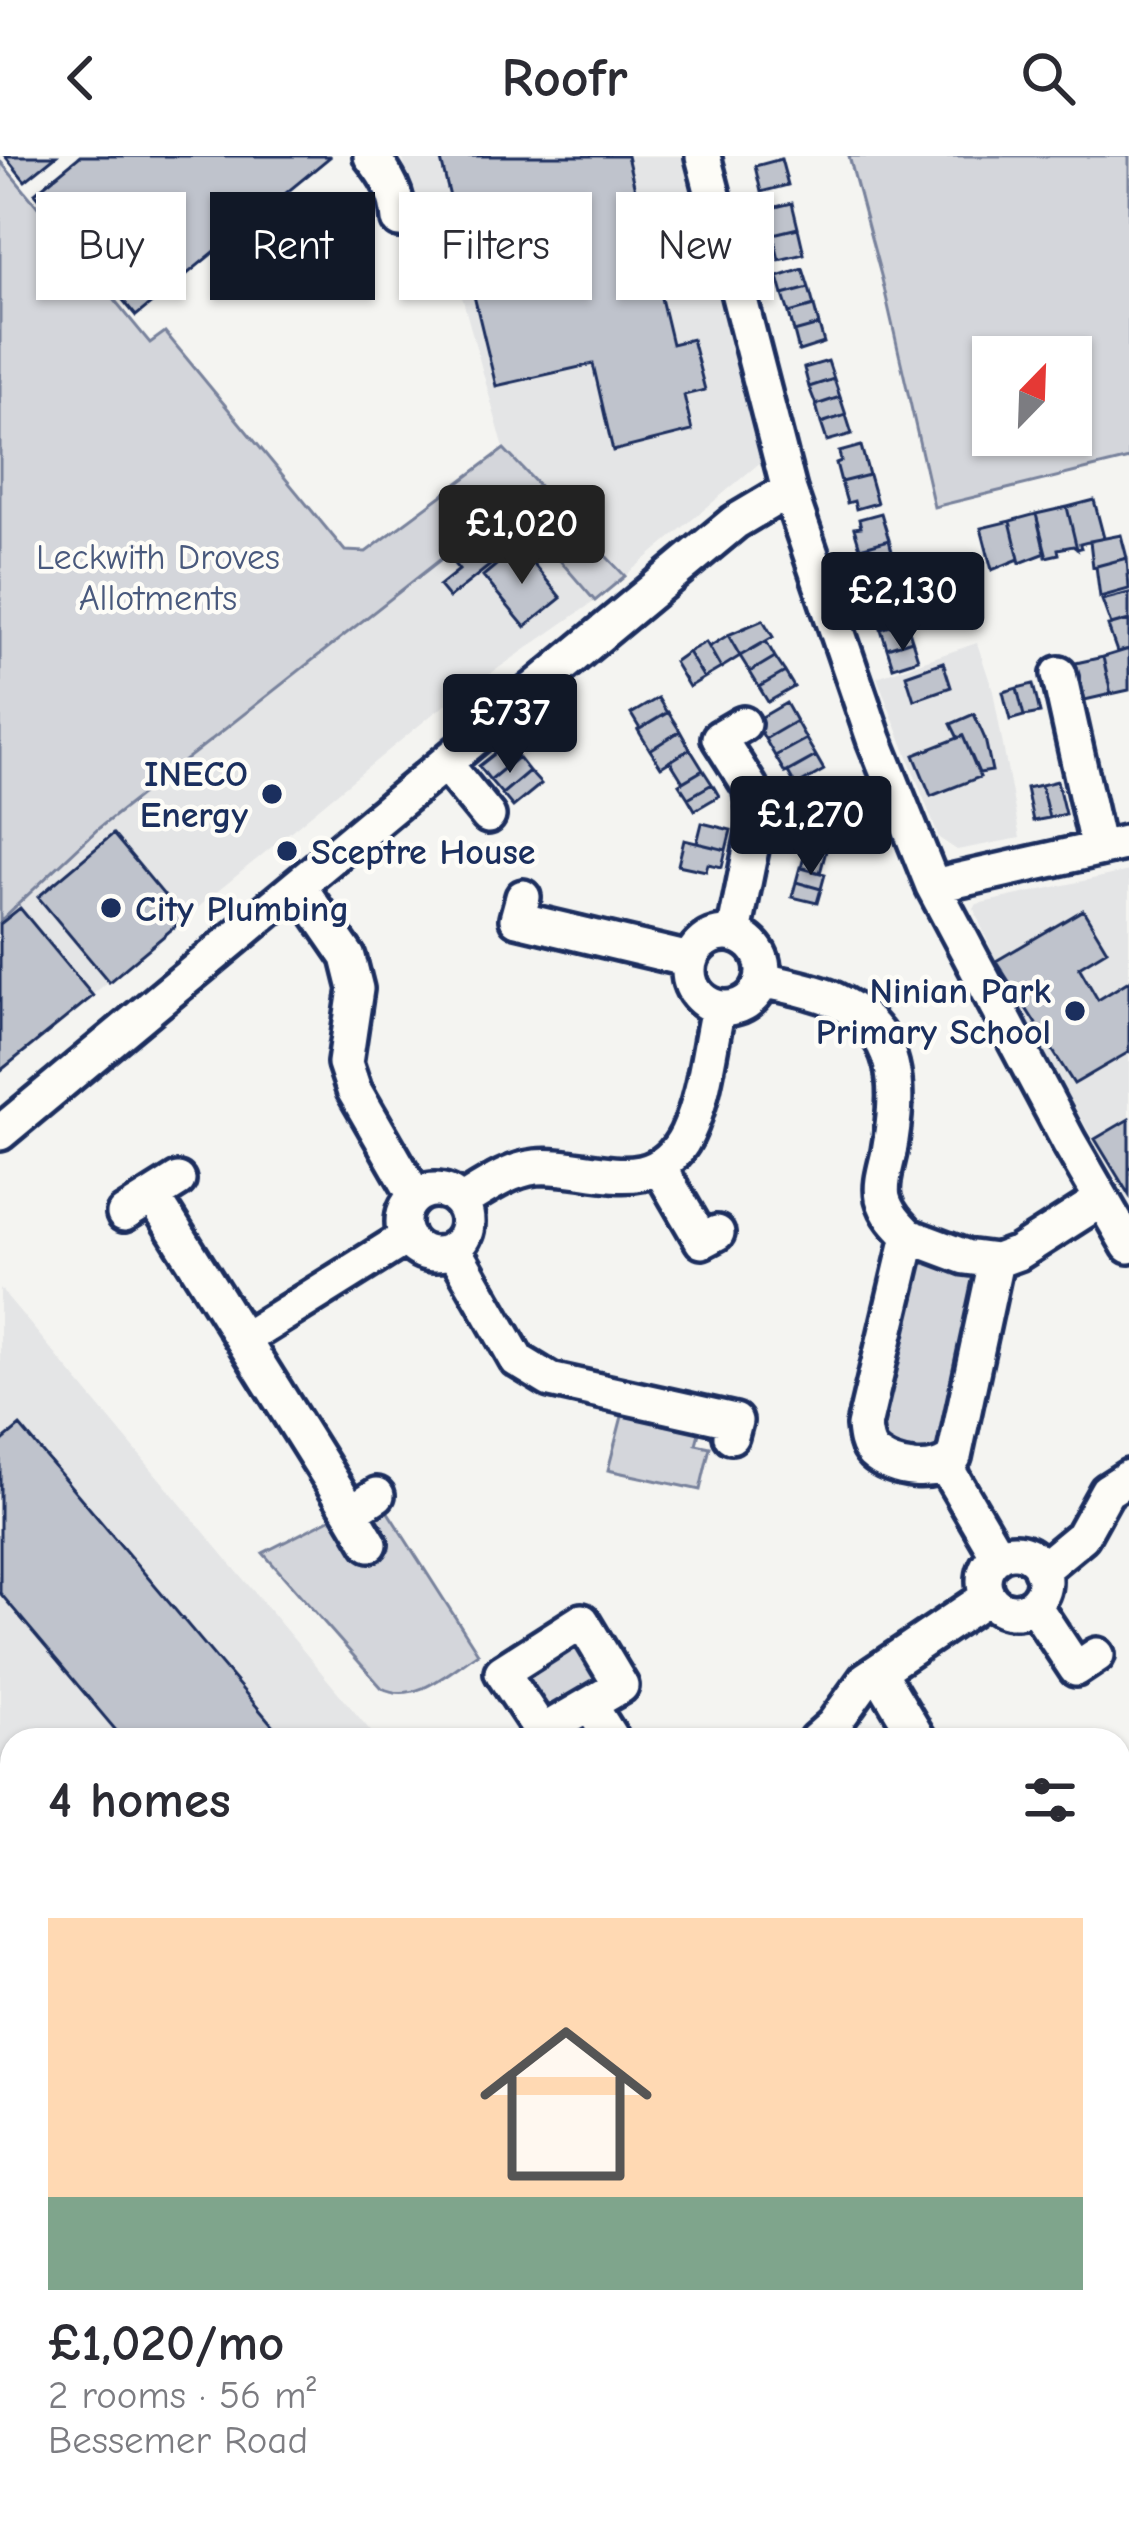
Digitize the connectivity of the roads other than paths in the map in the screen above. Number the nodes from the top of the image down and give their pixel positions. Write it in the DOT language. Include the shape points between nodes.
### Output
graph roads {
  1 [pos="371,156"];
  2 [pos="703,156"];
  3 [pos="399,220"];
  4 [pos="789,490"];
  5 [pos="1059,674"];
  6 [pos="743,724"];
  7 [pos="446,765"];
  8 [pos="488,816"];
  9 [pos="1113,845"];
  10 [pos="299,886"];
  11 [pos="933,886"];
  12 [pos="523,897"];
  13 [pos="734,934"];
  14 [pos="690,960"];
  15 [pos="763,980"];
  16 [pos="718,1007"];
  17 [pos="0,1133"];
  18 [pos="659,1167"];
  19 [pos="415,1196"];
  20 [pos="1101,1200"];
  21 [pos="460,1202"];
  22 [pos="124,1214"];
  23 [pos="716,1233"];
  24 [pos="909,1236"];
  25 [pos="407,1237"];
  26 [pos="1129,1246"];
  27 [pos="453,1249"];
  28 [pos="996,1261"];
  29 [pos="244,1339"];
  30 [pos="731,1436"];
  31 [pos="1127,1460"];
  32 [pos="946,1467"];
  33 [pos="370,1544"];
  34 [pos="998,1556"];
  35 [pos="1041,1570"];
  36 [pos="988,1597"];
  37 [pos="1033,1604"];
  38 [pos="1096,1655"];
  39 [pos="878,1671"];
  40 [pos="590,1705"];
  41 [pos="604,1728"];
  42 [pos="834,1728"];
  43 [pos="912,1728"];
  1 -- 3 [label="street" via="397,197"];
  2 -- 4 [label="street"];
  4 -- 7 [label="street" via="745,515"];
  4 -- 11 [label="street"];
  5 -- 9 [label="street"];
  6 -- 13 [label="street" via="718,738 750,787 757,819"];
  7 -- 8 [label="street"];
  7 -- 10 [label="street"];
  9 -- 11 [label="street"];
  10 -- 17 [label="street"];
  10 -- 19 [label="street" via="347,957 356,988 345,1064"];
  11 -- 20 [label="street"];
  12 -- 14 [label="street" via="517,919"];
  13 -- 14 [label="street" via="706,939"];
  13 -- 15 [label="street" via="759,953"];
  14 -- 16 [label="street" via="690,983"];
  15 -- 16 [label="street" via="746,1003"];
  15 -- 24 [label="street" via="839,1002 887,1050 896,1110 884,1203"];
  16 -- 18 [label="street" via="694,1119"];
  18 -- 21 [label="street" via="605,1176 522,1169"];
  18 -- 23 [label="street" via="702,1241"];
  19 -- 21 [label="street" via="436,1189"];
  19 -- 25 [label="street" via="403,1215"];
  20 -- 26 [label="street"];
  20 -- 28 [label="street"];
  21 -- 27 [label="street" via="467,1223"];
  22 -- 29 [label="street" via="165,1188"];
  24 -- 28 [label="street"];
  24 -- 32 [label="street" via="866,1442 904,1466"];
  25 -- 27 [label="street" via="432,1254"];
  25 -- 29 [label="street"];
  27 -- 30 [label="street" via="517,1360 550,1380 700,1429 735,1420"];
  28 -- 32 [label="street" via="958,1443"];
  29 -- 33 [label="street" via="364,1503"];
  31 -- 35 [label="street" via="1082,1536"];
  32 -- 34 [label="street"];
  34 -- 35 [label="street" via="1018,1551"];
  34 -- 36 [label="street" via="986,1571"];
  35 -- 37 [label="street"];
  36 -- 37 [label="street" via="1009,1610"];
  36 -- 39 [label="street"];
  37 -- 38 [label="street" via="1076,1669"];
  39 -- 42 [label="street"];
  39 -- 43 [label="street"];
  40 -- 41 [label="street"];
}
